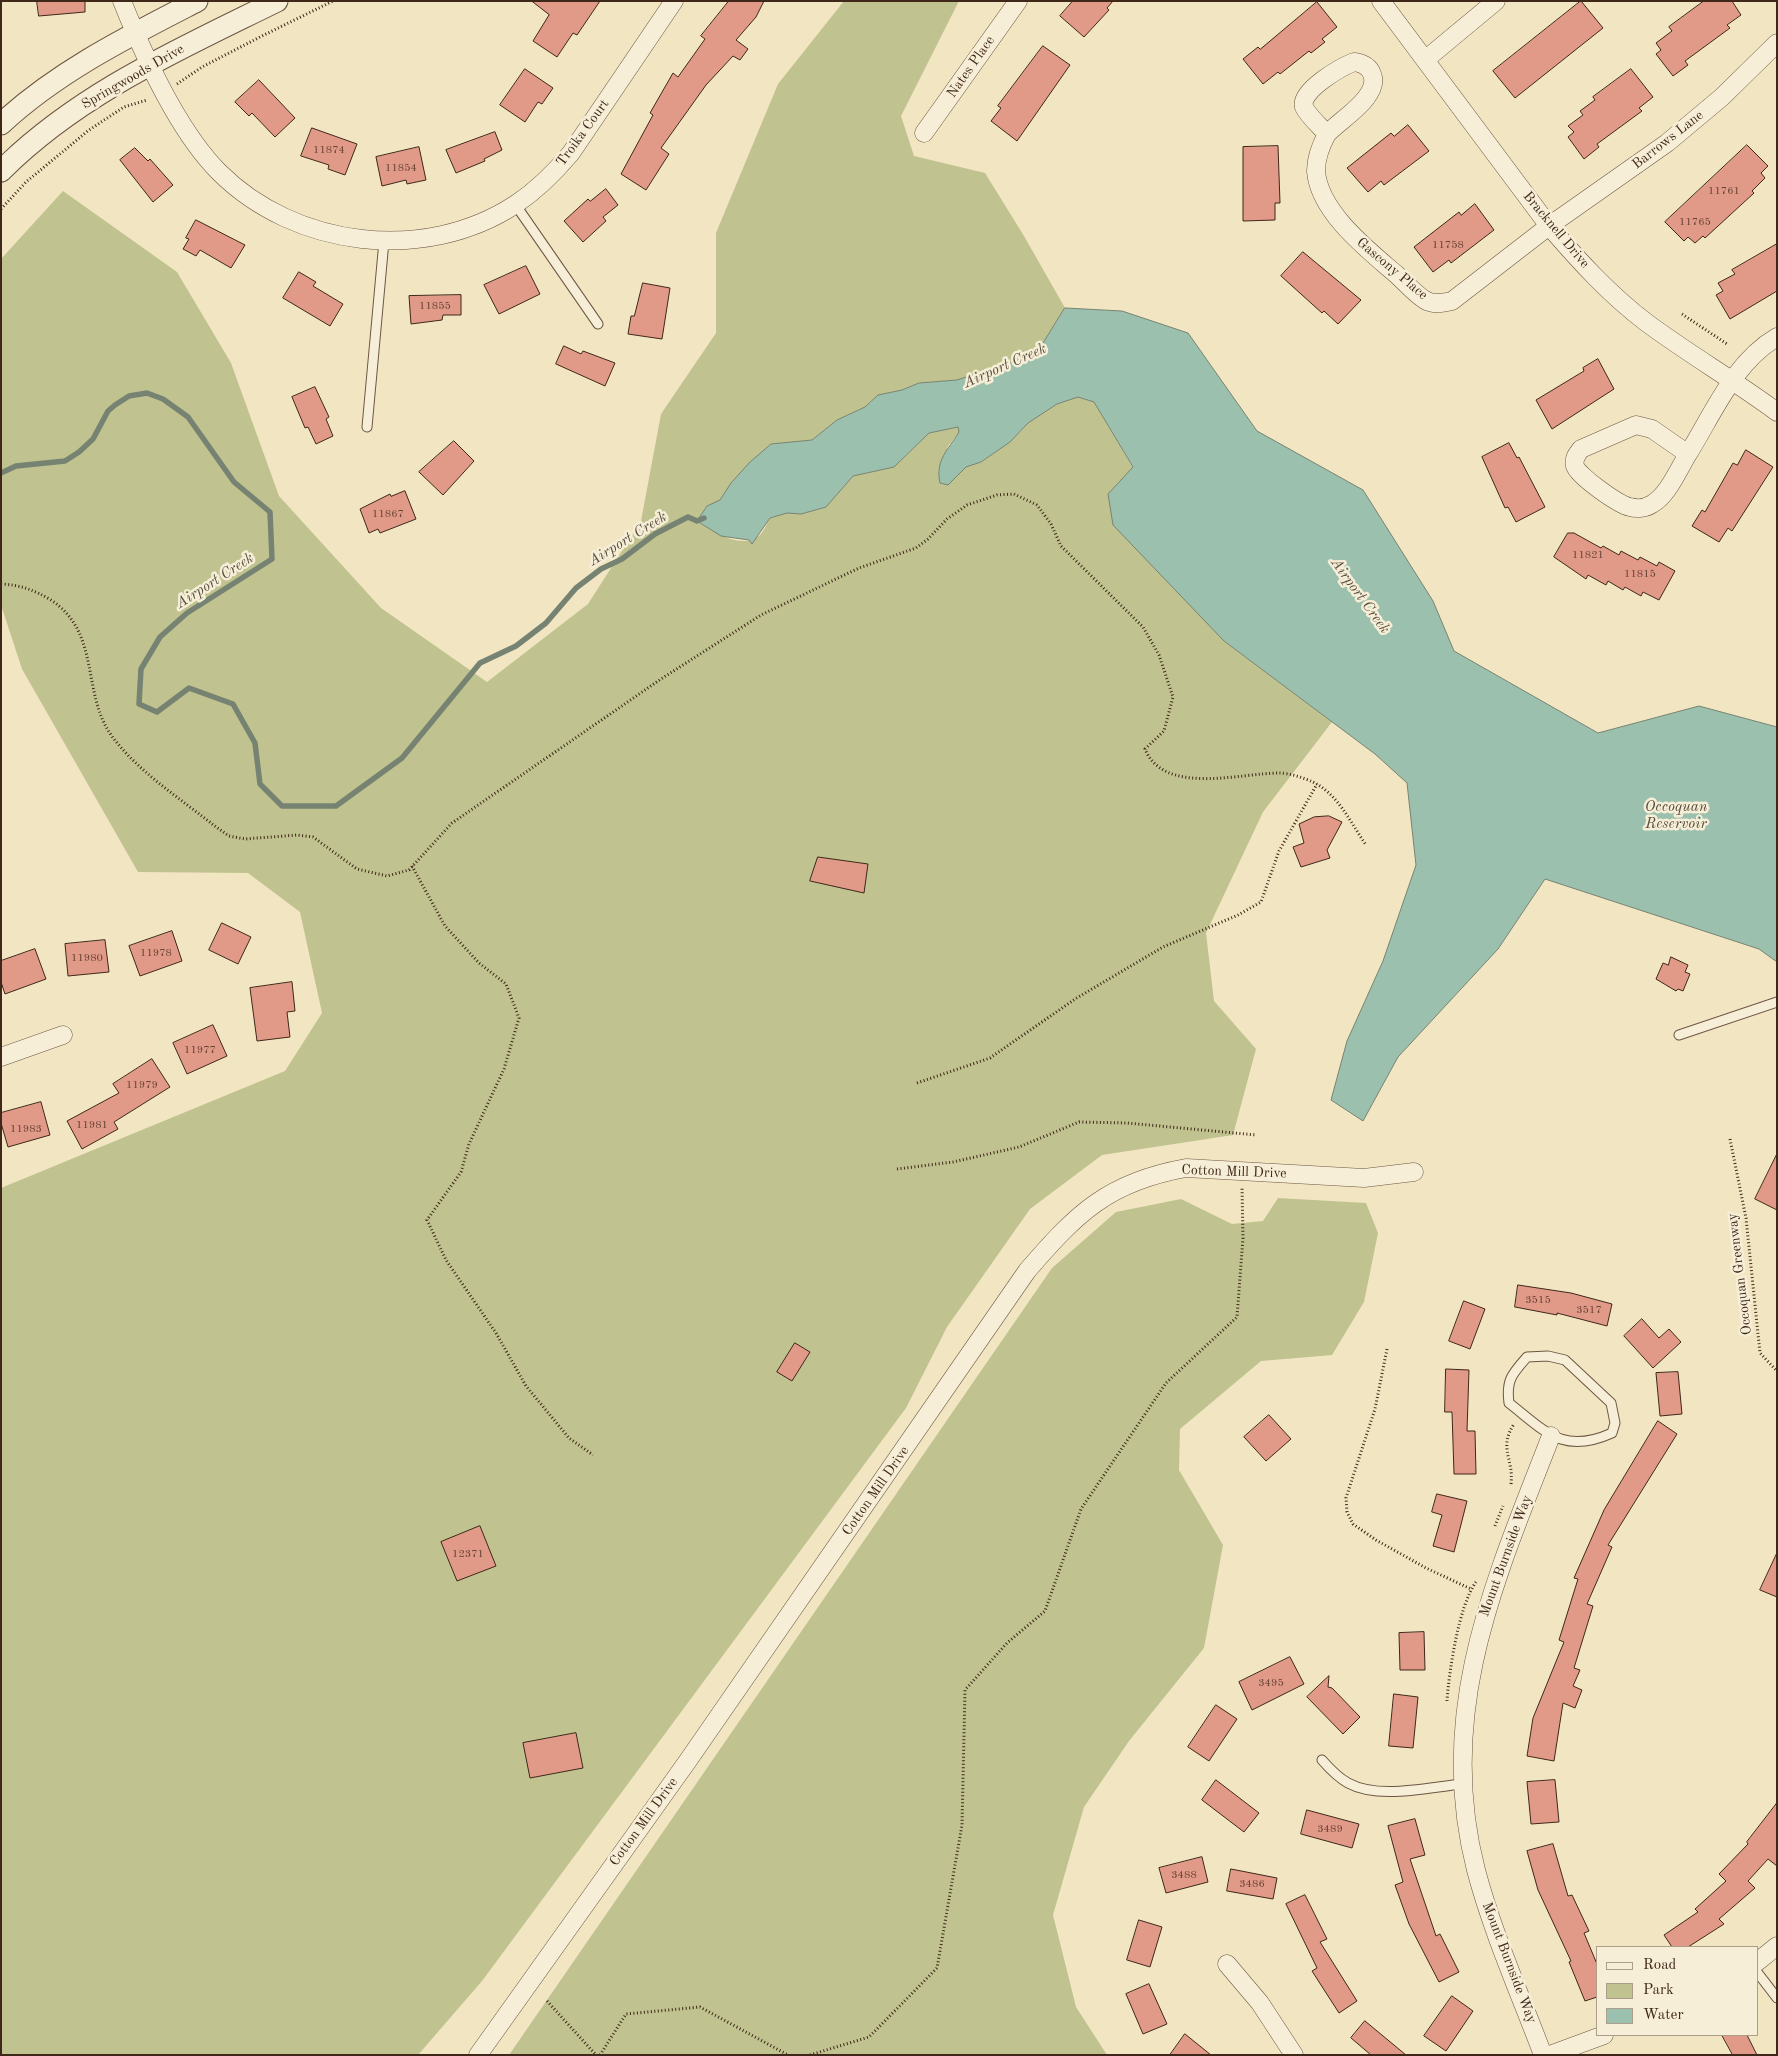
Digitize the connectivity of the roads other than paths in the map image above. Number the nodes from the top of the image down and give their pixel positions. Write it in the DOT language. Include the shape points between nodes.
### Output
graph roads {
  1 [pos="122,1"];
  2 [pos="197,1"];
  3 [pos="277,1"];
  4 [pos="674,1"];
  5 [pos="1018,1"];
  6 [pos="1381,1"];
  7 [pos="1496,1"];
  8 [pos="135,33"];
  9 [pos="1777,44"];
  10 [pos="1425,60"];
  11 [pos="149,64"];
  12 [pos="1,124"];
  13 [pos="924,133"];
  14 [pos="1327,134"];
  15 [pos="1,171"];
  16 [pos="515,204"];
  17 [pos="1549,226"];
  18 [pos="384,241"];
  19 [pos="598,324"];
  20 [pos="1777,337"];
  21 [pos="1732,381"];
  22 [pos="1777,412"];
  23 [pos="366,427"];
  24 [pos="1688,454"];
  25 [pos="1777,1002"];
  26 [pos="63,1035"];
  27 [pos="1679,1035"];
  28 [pos="1,1057"];
  29 [pos="1414,1172"];
  30 [pos="1551,1436"];
  31 [pos="1322,1760"];
  32 [pos="1463,1784"];
  33 [pos="1777,1946"];
  34 [pos="1758,1961"];
  35 [pos="1228,1964"];
  36 [pos="1758,1973"];
  37 [pos="1777,1998"];
  38 [pos="1601,2036"];
  39 [pos="478,2055"];
  40 [pos="1294,2055"];
  41 [pos="1543,2055"];
  42 [pos="1550,2055"];
  1 -- 8 [label="street, Troika Court"];
  2 -- 8 [label="street"];
  3 -- 11 [label="street, Springwoods Drive"];
  4 -- 16 [label="street, Troika Court" via="571,153 555,172"];
  5 -- 13 [label="street, Nates Place"];
  6 -- 10 [label="street, Bracknell Drive"];
  7 -- 10 [label="street"];
  8 -- 11 [label="street, Troika Court"];
  8 -- 12 [label="street" via="89,58"];
  9 -- 17 [label="street, Barrows Lane" via="1722,97 1667,143"];
  10 -- 17 [label="street, Bracknell Drive"];
  11 -- 15 [label="street, Springwoods Drive" via="49,129"];
  11 -- 18 [label="street, Troika Court" via="194,143 218,172 242,192 274,213 309,228 340,236"];
  14 -- 17 [label="street, Gascony Place" via="1318,155 1316,171 1336,216 1348,232 1425,300 1452,301"];
  16 -- 18 [label="street, Troika Court" via="473,226 436,236"];
  16 -- 19 [label="lane"];
  17 -- 21 [label="street, Bracknell Drive" via="1608,289 1645,321"];
  18 -- 23 [label="lane"];
  20 -- 21 [label="street" via="1749,358"];
  21 -- 22 [label="street, Bracknell Drive"];
  21 -- 24 [label="street"];
  24 -- 24 [label="street" via="1660,499 1638,509 1620,503 1578,473 1574,465 1581,449 1636,425 1652,429"];
  25 -- 27 [label="lane"];
  26 -- 28 [label="street"];
  29 -- 39 [label="street, Cotton Mill Drive" via="1364,1178 1186,1168 1136,1180 1110,1192 1087,1208 1052,1241 1027,1270 687,1762"];
  30 -- 30 [label="lane" via="1508,1403 1506,1386 1527,1357 1548,1356 1565,1360 1611,1403 1615,1423 1612,1433 1599,1439 1570,1443"];
  30 -- 32 [label="street, Mount Burnside Way" via="1497,1575 1481,1626 1463,1731"];
  31 -- 32 [label="lane" via="1333,1773 1364,1789 1382,1792"];
  32 -- 41 [label="street, Mount Burnside Way" via="1476,1868 1489,1915"];
  33 -- 34 [label="street"];
  35 -- 40 [label="street" via="1260,2003"];
  36 -- 37 [label="lane"];
  38 -- 42 [label="street"];
}
